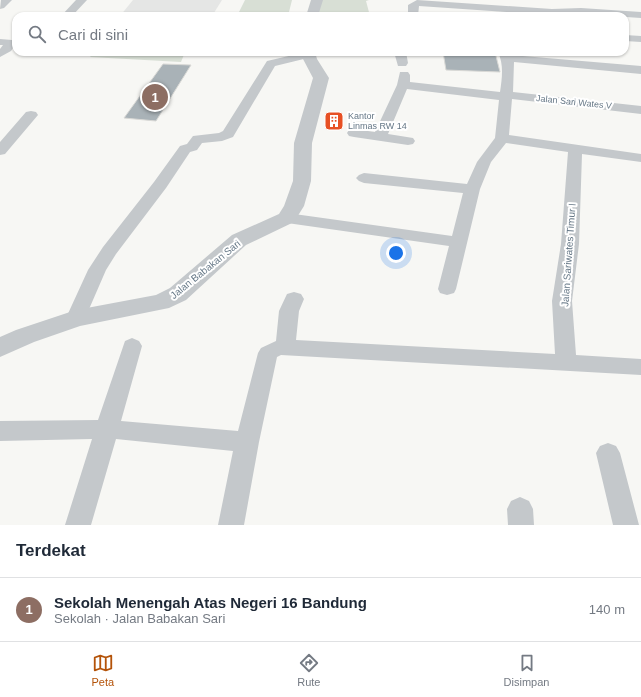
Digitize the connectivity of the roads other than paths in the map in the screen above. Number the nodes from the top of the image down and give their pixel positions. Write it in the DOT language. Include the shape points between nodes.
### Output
graph roads {
  1 [pos="7,0"];
  2 [pos="82,0"];
  3 [pos="317,0"];
  4 [pos="533,5"];
  5 [pos="0,6"];
  6 [pos="493,8"];
  7 [pos="70,12"];
  8 [pos="313,12"];
  9 [pos="413,12"];
  10 [pos="552,12"];
  11 [pos="629,15"];
  12 [pos="641,15"];
  13 [pos="629,38"];
  14 [pos="641,39"];
  15 [pos="0,42"];
  16 [pos="0,54"];
  17 [pos="298,56"];
  18 [pos="310,56"];
  19 [pos="506,56"];
  20 [pos="514,56"];
  21 [pos="583,56"];
  22 [pos="584,65"];
  23 [pos="403,68"];
  24 [pos="641,70"];
  25 [pos="507,96"];
  26 [pos="641,110"];
  27 [pos="31,115"];
  28 [pos="0,127"];
  29 [pos="20,128"];
  30 [pos="354,133"];
  31 [pos="380,137"];
  32 [pos="502,138"];
  33 [pos="408,141"];
  34 [pos="575,149"];
  35 [pos="0,151"];
  36 [pos="641,158"];
  37 [pos="364,178"];
  38 [pos="472,189"];
  39 [pos="287,218"];
  40 [pos="458,242"];
  41 [pos="446,289"];
  42 [pos="294,298"];
  43 [pos="76,318"];
  44 [pos="132,346"];
  45 [pos="285,347"];
  46 [pos="0,348"];
  47 [pos="566,361"];
  48 [pos="641,366"];
  49 [pos="107,429"];
  50 [pos="0,430"];
  51 [pos="247,442"];
  52 [pos="608,453"];
  53 [pos="78,525"];
  54 [pos="231,525"];
  55 [pos="626,525"];
  1 -- 5 [label="street"];
  2 -- 7 [label="street"];
  3 -- 8 [label="street"];
  4 -- 6 [label="street"];
  4 -- 10 [label="street"];
  6 -- 9 [label="street" via="417,3 413,5"];
  11 -- 12 [label="street"];
  13 -- 14 [label="street"];
  15 -- 16 [label="street" via="9,44"];
  17 -- 43 [label="street" via="271,64 228,134 198,139 192,147 185,149 109,251"];
  18 -- 39 [label="street" via="321,78 303,143 302,181"];
  19 -- 25 [label="street"];
  20 -- 22 [label="street"];
  21 -- 22 [label="street"];
  22 -- 24 [label="street"];
  23 -- 25 [label="street, Jalan Sari Wates V"];
  23 -- 31 [label="street"];
  25 -- 26 [label="street, Jalan Sari Wates V"];
  25 -- 32 [label="street"];
  27 -- 29 [label="street"];
  28 -- 29 [label="street"];
  29 -- 35 [label="street"];
  30 -- 31 [label="street"];
  31 -- 33 [label="street"];
  32 -- 34 [label="street"];
  32 -- 38 [label="street" via="484,162"];
  34 -- 36 [label="street"];
  34 -- 47 [label="street, Jalan Sariwates Timur I" via="570,244 562,301"];
  37 -- 38 [label="street"];
  38 -- 40 [label="street"];
  39 -- 40 [label="street"];
  39 -- 43 [label="street, Jalan Babakan Sari" via="239,240 171,298"];
  40 -- 41 [label="street"];
  42 -- 45 [label="street" via="289,311"];
  43 -- 46 [label="street, Jalan Babakan Sari"];
  44 -- 49 [label="street"];
  45 -- 47 [label="street"];
  45 -- 51 [label="street" via="276,348 268,353"];
  47 -- 48 [label="street"];
  49 -- 50 [label="street"];
  49 -- 51 [label="street"];
  49 -- 53 [label="street"];
  51 -- 54 [label="street"];
  52 -- 55 [label="street"];
}
